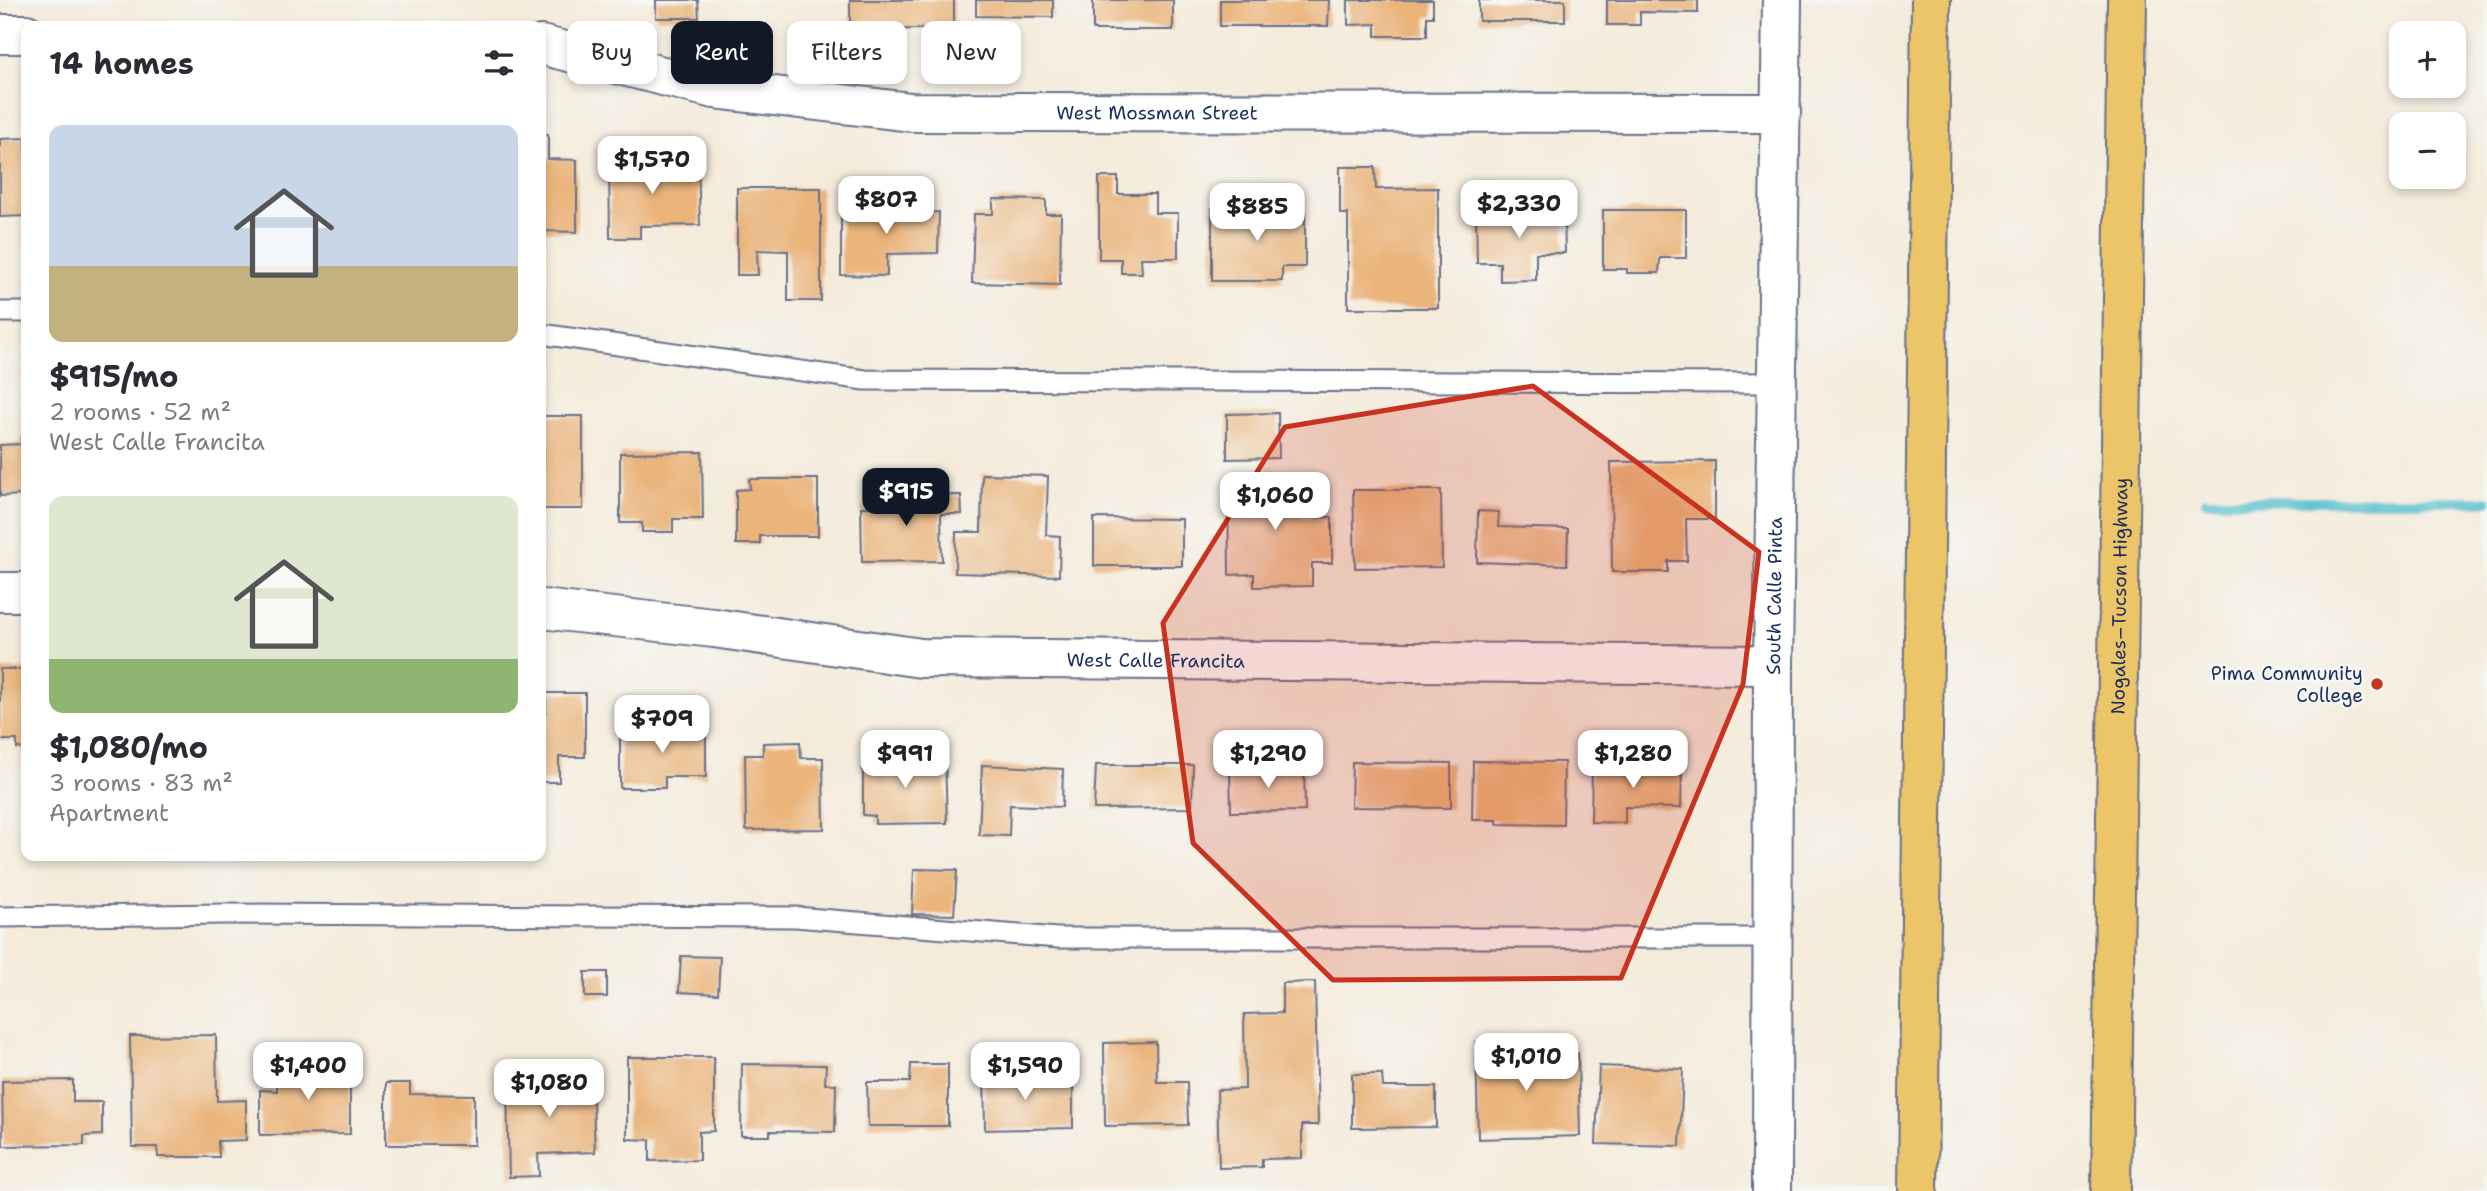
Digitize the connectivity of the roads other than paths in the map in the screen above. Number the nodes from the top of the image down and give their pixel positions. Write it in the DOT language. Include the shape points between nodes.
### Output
graph roads {
  1 [pos="1782,0"];
  2 [pos="1931,0"];
  3 [pos="2127,0"];
  4 [pos="0,34"];
  5 [pos="21,34"];
  6 [pos="546,47"];
  7 [pos="1781,113"];
  8 [pos="0,312"];
  9 [pos="21,312"];
  10 [pos="546,335"];
  11 [pos="1777,383"];
  12 [pos="21,592"];
  13 [pos="0,593"];
  14 [pos="546,610"];
  15 [pos="1773,665"];
  16 [pos="0,917"];
  17 [pos="1772,938"];
  18 [pos="1772,1191"];
  19 [pos="1919,1191"];
  20 [pos="2111,1191"];
  1 -- 7 [label="street, South Calle Pinta"];
  2 -- 19 [label="highway"];
  3 -- 20 [label="highway, Nogales–Tucson Highway"];
  4 -- 5 [label="street"];
  6 -- 7 [label="street, West Mossman Street" via="714,89 911,112"];
  7 -- 11 [label="street, South Calle Pinta"];
  8 -- 9 [label="lane"];
  10 -- 11 [label="lane" via="865,380"];
  11 -- 15 [label="street, South Calle Pinta"];
  12 -- 13 [label="street"];
  14 -- 15 [label="street, West Calle Francita" via="921,658"];
  15 -- 17 [label="street, South Calle Pinta"];
  16 -- 17 [label="lane" via="795,917 1058,938"];
  17 -- 18 [label="street, South Calle Pinta"];
}
